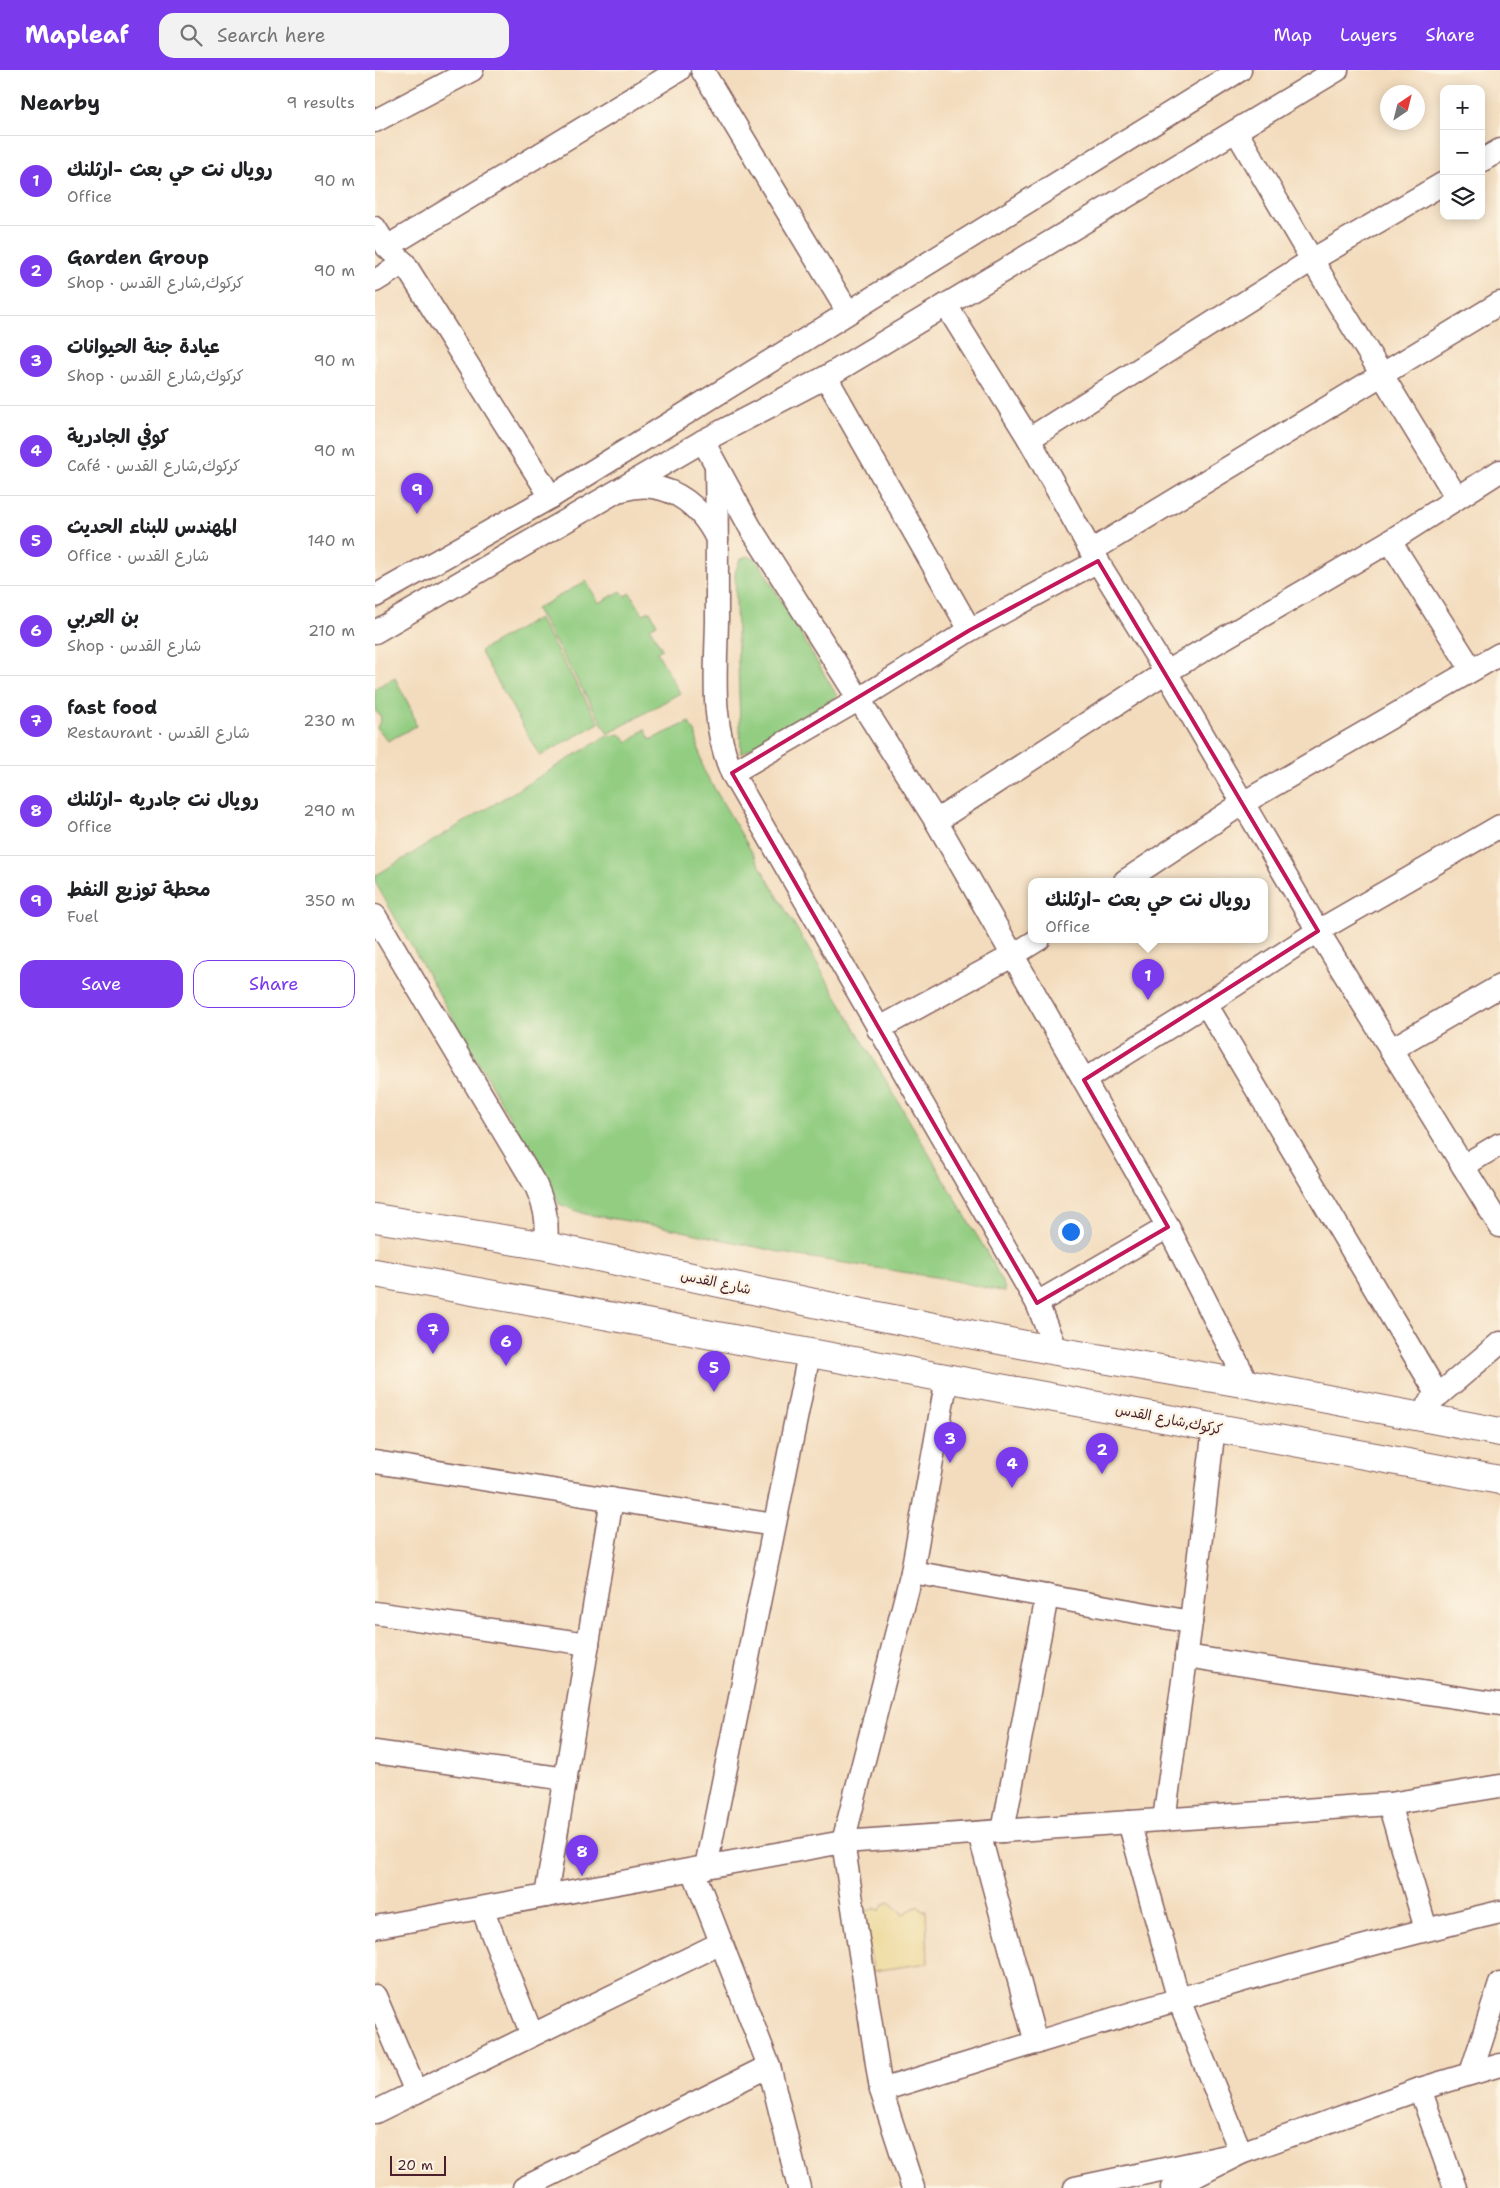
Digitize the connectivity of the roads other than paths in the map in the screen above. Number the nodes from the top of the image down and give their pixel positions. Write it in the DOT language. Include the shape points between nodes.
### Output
graph roads {
  1 [pos="471,70"];
  2 [pos="679,70"];
  3 [pos="702,70"];
  4 [pos="1337,70"];
  5 [pos="1230,72"];
  6 [pos="375,121"];
  7 [pos="1236,131"];
  8 [pos="1500,150"];
  9 [pos="1485,159"];
  10 [pos="1440,185"];
  11 [pos="381,237"];
  12 [pos="1312,260"];
  13 [pos="404,263"];
  14 [pos="375,281"];
  15 [pos="1500,302"];
  16 [pos="946,305"];
  17 [pos="848,312"];
  18 [pos="1382,373"];
  19 [pos="826,377"];
  20 [pos="1029,438"];
  21 [pos="703,441"];
  22 [pos="716,464"];
  23 [pos="1500,471"];
  24 [pos="612,494"];
  25 [pos="551,497"];
  26 [pos="1457,498"];
  27 [pos="750,527"];
  28 [pos="717,534"];
  29 [pos="1390,540"];
  30 [pos="460,548"];
  31 [pos="1094,556"];
  32 [pos="475,574"];
  33 [pos="375,596"];
  34 [pos="970,630"];
  35 [pos="375,632"];
  36 [pos="1500,654"];
  37 [pos="1472,670"];
  38 [pos="1166,672"];
  39 [pos="858,700"];
  40 [pos="732,773"];
  41 [pos="1243,803"];
  42 [pos="936,821"];
  43 [pos="1500,826"];
  44 [pos="1130,878"];
  45 [pos="375,916"];
  46 [pos="1318,932"];
  47 [pos="1033,943"];
  48 [pos="1012,956"];
  49 [pos="1500,986"];
  50 [pos="1206,1004"];
  51 [pos="878,1029"];
  52 [pos="1390,1050"];
  53 [pos="1084,1080"];
  54 [pos="1500,1144"];
  55 [pos="1463,1166"];
  56 [pos="375,1218"];
  57 [pos="1500,1226"];
  58 [pos="1168,1227"];
  59 [pos="546,1246"];
  60 [pos="375,1274"];
  61 [pos="1037,1303"];
  62 [pos="1500,1343"];
  63 [pos="1056,1351"];
  64 [pos="809,1354"];
  65 [pos="947,1378"];
  66 [pos="1248,1384"];
  67 [pos="1438,1395"];
  68 [pos="1414,1416"];
  69 [pos="1214,1427"];
  70 [pos="1500,1432"];
  71 [pos="375,1462"];
  72 [pos="1500,1480"];
  73 [pos="612,1498"];
  74 [pos="774,1525"];
  75 [pos="911,1572"];
  76 [pos="1047,1596"];
  77 [pos="375,1613"];
  78 [pos="1191,1622"];
  79 [pos="588,1644"];
  80 [pos="1186,1656"];
  81 [pos="1500,1704"];
  82 [pos="375,1752"];
  83 [pos="566,1779"];
  84 [pos="1500,1786"];
  85 [pos="1389,1804"];
  86 [pos="1163,1820"];
  87 [pos="1129,1822"];
  88 [pos="1003,1831"];
  89 [pos="979,1833"];
  90 [pos="843,1842"];
  91 [pos="699,1868"];
  92 [pos="547,1896"];
  93 [pos="482,1908"];
  94 [pos="1500,1912"];
  95 [pos="375,1927"];
  96 [pos="1426,1929"];
  97 [pos="721,1943"];
  98 [pos="1500,1984"];
  99 [pos="375,1996"];
  100 [pos="1179,2000"];
  101 [pos="532,2035"];
  102 [pos="1036,2043"];
  103 [pos="1500,2064"];
  104 [pos="769,2066"];
  105 [pos="1471,2073"];
  106 [pos="1420,2089"];
  107 [pos="881,2090"];
  108 [pos="416,2092"];
  109 [pos="375,2112"];
  110 [pos="1241,2153"];
  111 [pos="524,2188"];
  112 [pos="799,2188"];
  113 [pos="913,2188"];
  114 [pos="1075,2188"];
  115 [pos="1172,2188"];
  116 [pos="1455,2188"];
  1 -- 6 [label="street"];
  2 -- 11 [label="street"];
  3 -- 17 [label="street"];
  4 -- 7 [label="street"];
  5 -- 17 [label="street"];
  7 -- 12 [label="street"];
  7 -- 16 [label="street"];
  8 -- 9 [label="street"];
  10 -- 12 [label="street"];
  11 -- 13 [label="street"];
  12 -- 18 [label="street"];
  12 -- 20 [label="street"];
  13 -- 14 [label="street"];
  13 -- 25 [label="street"];
  15 -- 18 [label="street"];
  16 -- 19 [label="street"];
  16 -- 20 [label="street"];
  17 -- 25 [label="street"];
  18 -- 26 [label="street"];
  18 -- 31 [label="street"];
  19 -- 21 [label="street"];
  19 -- 34 [label="street"];
  20 -- 31 [label="street"];
  21 -- 22 [label="street"];
  21 -- 24 [label="street"];
  22 -- 27 [label="street"];
  22 -- 28 [label="street"];
  23 -- 26 [label="street"];
  24 -- 28 [label="street" via="629,488 647,487 674,494 697,508"];
  24 -- 32 [label="street"];
  25 -- 30 [label="street"];
  26 -- 29 [label="street"];
  27 -- 28 [label="street" via="746,521 733,517 721,523"];
  27 -- 39 [label="street"];
  28 -- 40 [label="street" via="716,721"];
  29 -- 37 [label="street"];
  29 -- 38 [label="street"];
  30 -- 32 [label="street"];
  30 -- 33 [label="street"];
  31 -- 34 [label="street"];
  31 -- 38 [label="street"];
  32 -- 35 [label="street"];
  34 -- 39 [label="street"];
  36 -- 37 [label="street"];
  37 -- 41 [label="street"];
  38 -- 41 [label="street"];
  38 -- 42 [label="street"];
  39 -- 40 [label="street"];
  39 -- 42 [label="street"];
  40 -- 51 [label="street"];
  41 -- 44 [label="street"];
  41 -- 46 [label="street"];
  42 -- 48 [label="street"];
  43 -- 46 [label="street"];
  45 -- 59 [label="street" via="536,1186 545,1205 548,1222"];
  46 -- 50 [label="street"];
  46 -- 52 [label="street"];
  47 -- 48 [label="street"];
  48 -- 51 [label="street"];
  48 -- 53 [label="street"];
  49 -- 52 [label="street"];
  50 -- 53 [label="street"];
  50 -- 67 [label="street"];
  51 -- 61 [label="street"];
  52 -- 55 [label="street"];
  53 -- 58 [label="street"];
  54 -- 55 [label="street"];
  55 -- 57 [label="street"];
  56 -- 59 [label="main road, شارع القدس"];
  58 -- 61 [label="street"];
  58 -- 66 [label="street"];
  59 -- 63 [label="main road, شارع القدس"];
  60 -- 64 [label="main road"];
  61 -- 63 [label="street"];
  62 -- 67 [label="street"];
  63 -- 66 [label="main road"];
  64 -- 65 [label="main road, كركوك,شارع القدس"];
  64 -- 74 [label="street"];
  65 -- 69 [label="main road, كركوك,شارع القدس"];
  65 -- 75 [label="street"];
  66 -- 68 [label="main road"];
  67 -- 68 [label="street"];
  68 -- 70 [label="main road"];
  69 -- 72 [label="main road, كركوك,شارع القدس"];
  69 -- 78 [label="street"];
  71 -- 73 [label="street"];
  73 -- 74 [label="street"];
  73 -- 79 [label="street"];
  74 -- 91 [label="street"];
  75 -- 76 [label="street"];
  75 -- 90 [label="street"];
  76 -- 78 [label="street"];
  76 -- 88 [label="street"];
  77 -- 79 [label="street"];
  78 -- 80 [label="street"];
  79 -- 83 [label="street"];
  80 -- 81 [label="street"];
  80 -- 86 [label="street"];
  82 -- 83 [label="street"];
  83 -- 92 [label="street"];
  84 -- 85 [label="street"];
  85 -- 86 [label="street"];
  85 -- 96 [label="street"];
  86 -- 87 [label="street"];
  87 -- 88 [label="street"];
  87 -- 100 [label="street"];
  88 -- 89 [label="street"];
  89 -- 90 [label="street"];
  89 -- 102 [label="street"];
  90 -- 91 [label="street"];
  90 -- 107 [label="street"];
  91 -- 92 [label="street"];
  91 -- 97 [label="street"];
  92 -- 93 [label="street"];
  93 -- 95 [label="street"];
  93 -- 101 [label="street"];
  94 -- 96 [label="street"];
  96 -- 100 [label="street"];
  97 -- 101 [label="street"];
  97 -- 104 [label="street"];
  98 -- 105 [label="street"];
  99 -- 108 [label="street"];
  100 -- 102 [label="street"];
  100 -- 110 [label="street"];
  101 -- 108 [label="street"];
  102 -- 107 [label="street"];
  103 -- 105 [label="street"];
  104 -- 111 [label="street"];
  104 -- 112 [label="street"];
  105 -- 106 [label="street"];
  106 -- 110 [label="street"];
  106 -- 116 [label="street"];
  107 -- 113 [label="street"];
  108 -- 109 [label="street"];
  110 -- 114 [label="street"];
  110 -- 115 [label="street"];
}
